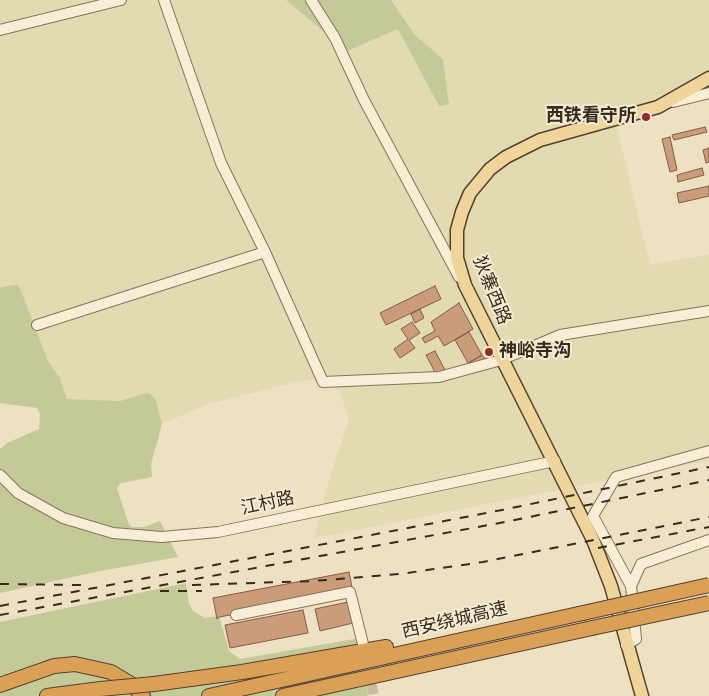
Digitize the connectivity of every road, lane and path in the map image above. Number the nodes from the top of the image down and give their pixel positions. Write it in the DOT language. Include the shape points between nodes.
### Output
graph roads {
  1 [pos="121,0"];
  2 [pos="164,0"];
  3 [pos="311,0"];
  4 [pos="0,30"];
  5 [pos="709,78"];
  6 [pos="709,93"];
  7 [pos="658,107"];
  8 [pos="265,252"];
  9 [pos="472,302"];
  10 [pos="709,311"];
  11 [pos="37,325"];
  12 [pos="501,360"];
  13 [pos="709,452"];
  14 [pos="554,461"];
  15 [pos="0,475"];
  16 [pos="709,540"];
  17 [pos="709,585"];
  18 [pos="631,586"];
  19 [pos="709,602"];
  20 [pos="236,615"];
  21 [pos="518,627"];
  22 [pos="363,644"];
  23 [pos="626,646"];
  24 [pos="417,668"];
  25 [pos="0,685"];
  26 [pos="46,696"];
  27 [pos="143,696"];
  28 [pos="208,696"];
  29 [pos="283,696"];
  30 [pos="323,696"];
  31 [pos="637,696"];
  32 [pos="642,696"];
  1 -- 4 [label="street"];
  2 -- 8 [label="street" via="221,163"];
  3 -- 9 [label="street" via="335,38 364,100"];
  5 -- 7 [label="main road, 狄寨西路"];
  6 -- 7 [label="street"];
  7 -- 9 [label="main road, 狄寨西路" via="528,145 506,156 482,177 464,207 456,240 458,268"];
  8 -- 11 [label="street"];
  8 -- 12 [label="street" via="323,382 439,377"];
  9 -- 12 [label="main road, 狄寨西路"];
  10 -- 12 [label="street" via="560,335"];
  12 -- 14 [label="main road, 狄寨西路"];
  13 -- 18 [label="street" via="616,477 593,516"];
  14 -- 15 [label="street, 江村路" via="218,532 162,537 113,533 63,518 18,493"];
  14 -- 23 [label="main road, 狄寨西路" via="603,563"];
  16 -- 18 [label="street" via="641,564"];
  17 -- 21 [label="highway, 西安绕城高速, bridge"];
  18 -- 23 [label="street" via="636,639"];
  19 -- 24 [label="highway, 西安绕城高速, bridge"];
  20 -- 22 [label="street" via="350,592"];
  21 -- 26 [label="highway, bridge" via="154,684"];
  21 -- 28 [label="highway, 西安绕城高速"];
  23 -- 31 [label="main road, 狄寨西路"];
  23 -- 32 [label="main road, 狄寨西路"];
  24 -- 29 [label="highway, 西安绕城高速"];
  24 -- 30 [label="highway"];
  25 -- 27 [label="highway" via="54,666 76,664 111,672 132,684"];
}
